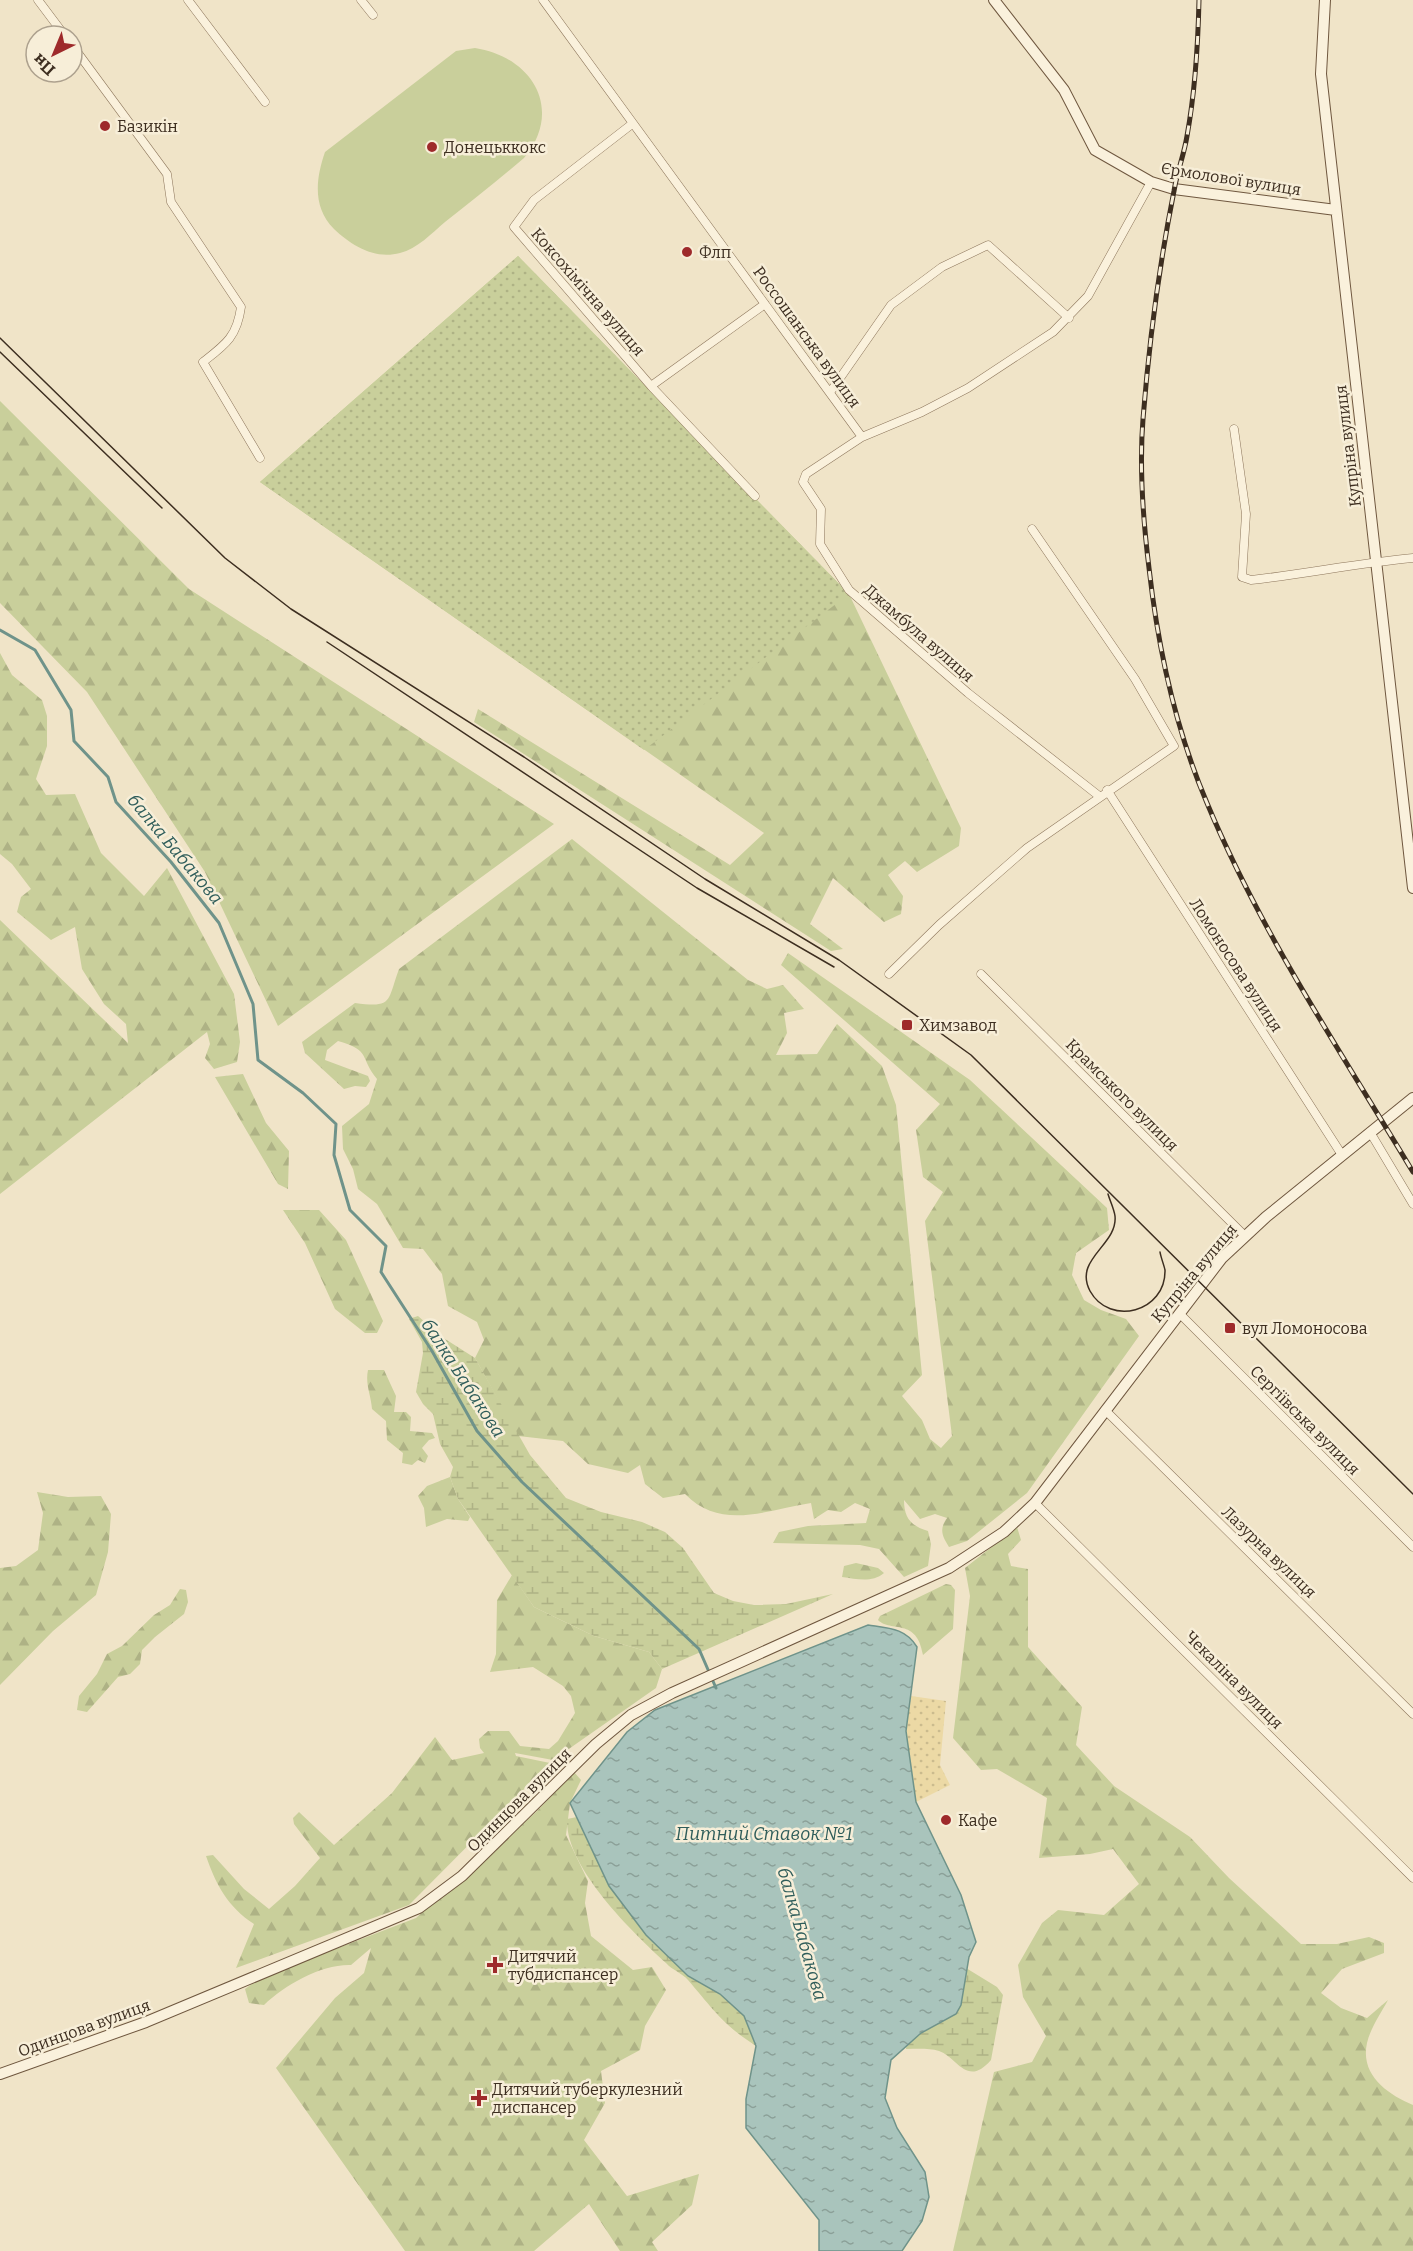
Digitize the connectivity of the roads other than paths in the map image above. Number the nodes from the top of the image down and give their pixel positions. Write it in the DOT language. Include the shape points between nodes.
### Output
graph roads {
  1 [pos="38,0"];
  2 [pos="188,0"];
  3 [pos="362,0"];
  4 [pos="543,0"];
  5 [pos="994,0"];
  6 [pos="1324,0"];
  7 [pos="373,15"];
  8 [pos="56,24"];
  9 [pos="84,61"];
  10 [pos="266,102"];
  11 [pos="632,124"];
  12 [pos="1151,182"];
  13 [pos="1336,210"];
  14 [pos="765,304"];
  15 [pos="1069,318"];
  16 [pos="651,386"];
  17 [pos="831,391"];
  18 [pos="1234,429"];
  19 [pos="862,437"];
  20 [pos="260,458"];
  21 [pos="755,496"];
  22 [pos="1032,529"];
  23 [pos="1413,558"];
  24 [pos="1377,561"];
  25 [pos="1107,790"];
  26 [pos="1099,796"];
  27 [pos="1410,831"];
  28 [pos="1413,888"];
  29 [pos="889,974"];
  30 [pos="981,974"];
  31 [pos="1413,1098"];
  32 [pos="1370,1132"];
  33 [pos="1342,1155"];
  34 [pos="1413,1204"];
  35 [pos="1244,1235"];
  36 [pos="1179,1313"];
  37 [pos="1105,1410"];
  38 [pos="1035,1503"];
  39 [pos="1413,1547"];
  40 [pos="1413,1714"];
  41 [pos="1413,1878"];
  42 [pos="0,2074"];
  1 -- 8 [label="street"];
  2 -- 10 [label="street"];
  3 -- 7 [label="street"];
  4 -- 11 [label="street, Россошанська вулиця"];
  5 -- 12 [label="main road, Єрмолової вулиця" via="1064,90 1095,150"];
  6 -- 13 [label="main road, Купріна вулиця" via="1321,74"];
  9 -- 20 [label="street" via="168,174 171,202 241,307 230,341 203,362"];
  11 -- 14 [label="street, Россошанська вулиця"];
  11 -- 16 [label="street, Коксохімічна вулиця" via="534,200 514,227"];
  12 -- 13 [label="main road, Єрмолової вулиця" via="1174,189"];
  12 -- 15 [label="street" via="1088,296"];
  13 -- 24 [label="main road, Купріна вулиця"];
  14 -- 16 [label="street"];
  14 -- 17 [label="street, Россошанська вулиця"];
  15 -- 17 [label="street" via="988,245 942,267 891,305"];
  15 -- 19 [label="street" via="968,388"];
  16 -- 21 [label="street, Коксохімічна вулиця"];
  17 -- 19 [label="street, Россошанська вулиця"];
  18 -- 24 [label="street" via="1246,513 1242,578 1315,573"];
  19 -- 26 [label="street, Джамбула вулиця" via="806,474 803,482 821,509 820,544 849,590 968,693"];
  22 -- 25 [label="street" via="1135,679 1174,746"];
  23 -- 24 [label="street"];
  24 -- 27 [label="main road, Купріна вулиця"];
  25 -- 26 [label="street"];
  25 -- 33 [label="street, Ломоносова вулиця"];
  26 -- 29 [label="street" via="1027,848"];
  27 -- 28 [label="main road, Купріна вулиця"];
  30 -- 35 [label="street, Крамського вулиця"];
  31 -- 32 [label="main road, Купріна вулиця"];
  32 -- 33 [label="main road, Купріна вулиця"];
  32 -- 34 [label="street"];
  33 -- 35 [label="main road, Купріна вулиця"];
  35 -- 36 [label="main road, Купріна вулиця"];
  36 -- 37 [label="main road, Купріна вулиця"];
  36 -- 39 [label="street, Сергіївська вулиця"];
  37 -- 38 [label="main road, Купріна вулиця"];
  37 -- 40 [label="street, Лазурна вулиця"];
  38 -- 41 [label="street, Чекаліна вулиця"];
  38 -- 42 [label="main road, Одинцова вулиця" via="1004,1532 949,1568 631,1715 596,1744 462,1876 419,1908 146,2022"];
}
